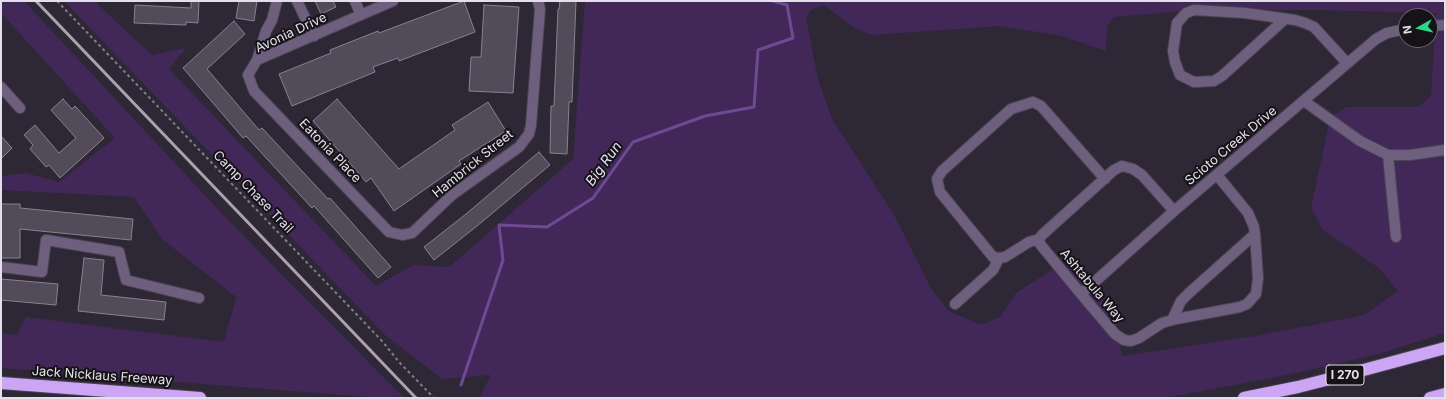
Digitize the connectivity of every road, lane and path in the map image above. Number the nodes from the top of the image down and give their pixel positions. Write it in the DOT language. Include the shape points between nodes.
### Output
graph roads {
  1 [pos="57,1"];
  2 [pos="277,1"];
  3 [pos="297,1"];
  4 [pos="355,1"];
  5 [pos="393,1"];
  6 [pos="538,1"];
  7 [pos="361,15"];
  8 [pos="1285,19"];
  9 [pos="1398,31"];
  10 [pos="314,36"];
  11 [pos="258,60"];
  12 [pos="1347,63"];
  13 [pos="248,75"];
  14 [pos="1,87"];
  15 [pos="1304,101"];
  16 [pos="20,108"];
  17 [pos="1445,150"];
  18 [pos="1388,155"];
  19 [pos="1216,176"];
  20 [pos="1104,178"];
  21 [pos="1174,211"];
  22 [pos="1255,234"];
  23 [pos="402,235"];
  24 [pos="1396,237"];
  25 [pos="1039,239"];
  26 [pos="999,258"];
  27 [pos="1,267"];
  28 [pos="1080,294"];
  29 [pos="199,298"];
  30 [pos="955,304"];
  31 [pos="1172,320"];
  32 [pos="1445,348"];
  33 [pos="1,383"];
  34 [pos="1445,394"];
  35 [pos="200,398"];
  36 [pos="434,398"];
  37 [pos="1244,398"];
  38 [pos="1430,398"];
  1 -- 36 [label="path, Camp Chase Trail" via="377,335"];
  2 -- 11 [label="street"];
  3 -- 10 [label="street"];
  4 -- 7 [label="street"];
  5 -- 7 [label="street, Avonia Drive"];
  6 -- 23 [label="street, Hambrick Street" via="540,9 531,125 528,134 519,147 452,195 412,233"];
  7 -- 10 [label="street, Avonia Drive"];
  8 -- 8 [label="street" via="1245,13 1194,10 1186,13 1177,23 1173,51 1180,75 1194,82 1214,80 1222,76"];
  8 -- 12 [label="street" via="1300,21 1314,27"];
  9 -- 12 [label="street, Scioto Creek Drive" via="1376,39"];
  10 -- 11 [label="street, Avonia Drive"];
  11 -- 13 [label="street, Avonia Drive"];
  12 -- 15 [label="street, Scioto Creek Drive"];
  13 -- 23 [label="street, Eatonia Place" via="254,91 389,232"];
  14 -- 16 [label="street"];
  15 -- 18 [label="street" via="1360,141"];
  15 -- 19 [label="street, Scioto Creek Drive"];
  17 -- 18 [label="street"];
  18 -- 24 [label="street"];
  19 -- 21 [label="street, Scioto Creek Drive"];
  19 -- 22 [label="street" via="1248,213"];
  20 -- 21 [label="street" via="1122,166 1133,169 1142,175"];
  20 -- 25 [label="street"];
  20 -- 26 [label="street" via="1041,106 1033,102 1011,109 942,171 937,179 940,192 993,257"];
  21 -- 28 [label="street, Scioto Creek Drive"];
  22 -- 31 [label="street" via="1189,293"];
  22 -- 31 [label="street" via="1258,278 1253,299 1240,307"];
  25 -- 26 [label="street"];
  25 -- 28 [label="street, Ashtabula Way" via="1040,244"];
  26 -- 30 [label="street" via="993,270"];
  27 -- 29 [label="street" via="42,272 46,240 119,252 126,280"];
  28 -- 31 [label="street, Ashtabula Way" via="1115,334 1124,340 1139,338 1162,323"];
  32 -- 37 [label="highway, I 270" via="1332,379"];
  33 -- 35 [label="highway, Jack Nicklaus Freeway"];
  34 -- 38 [label="highway"];
}
